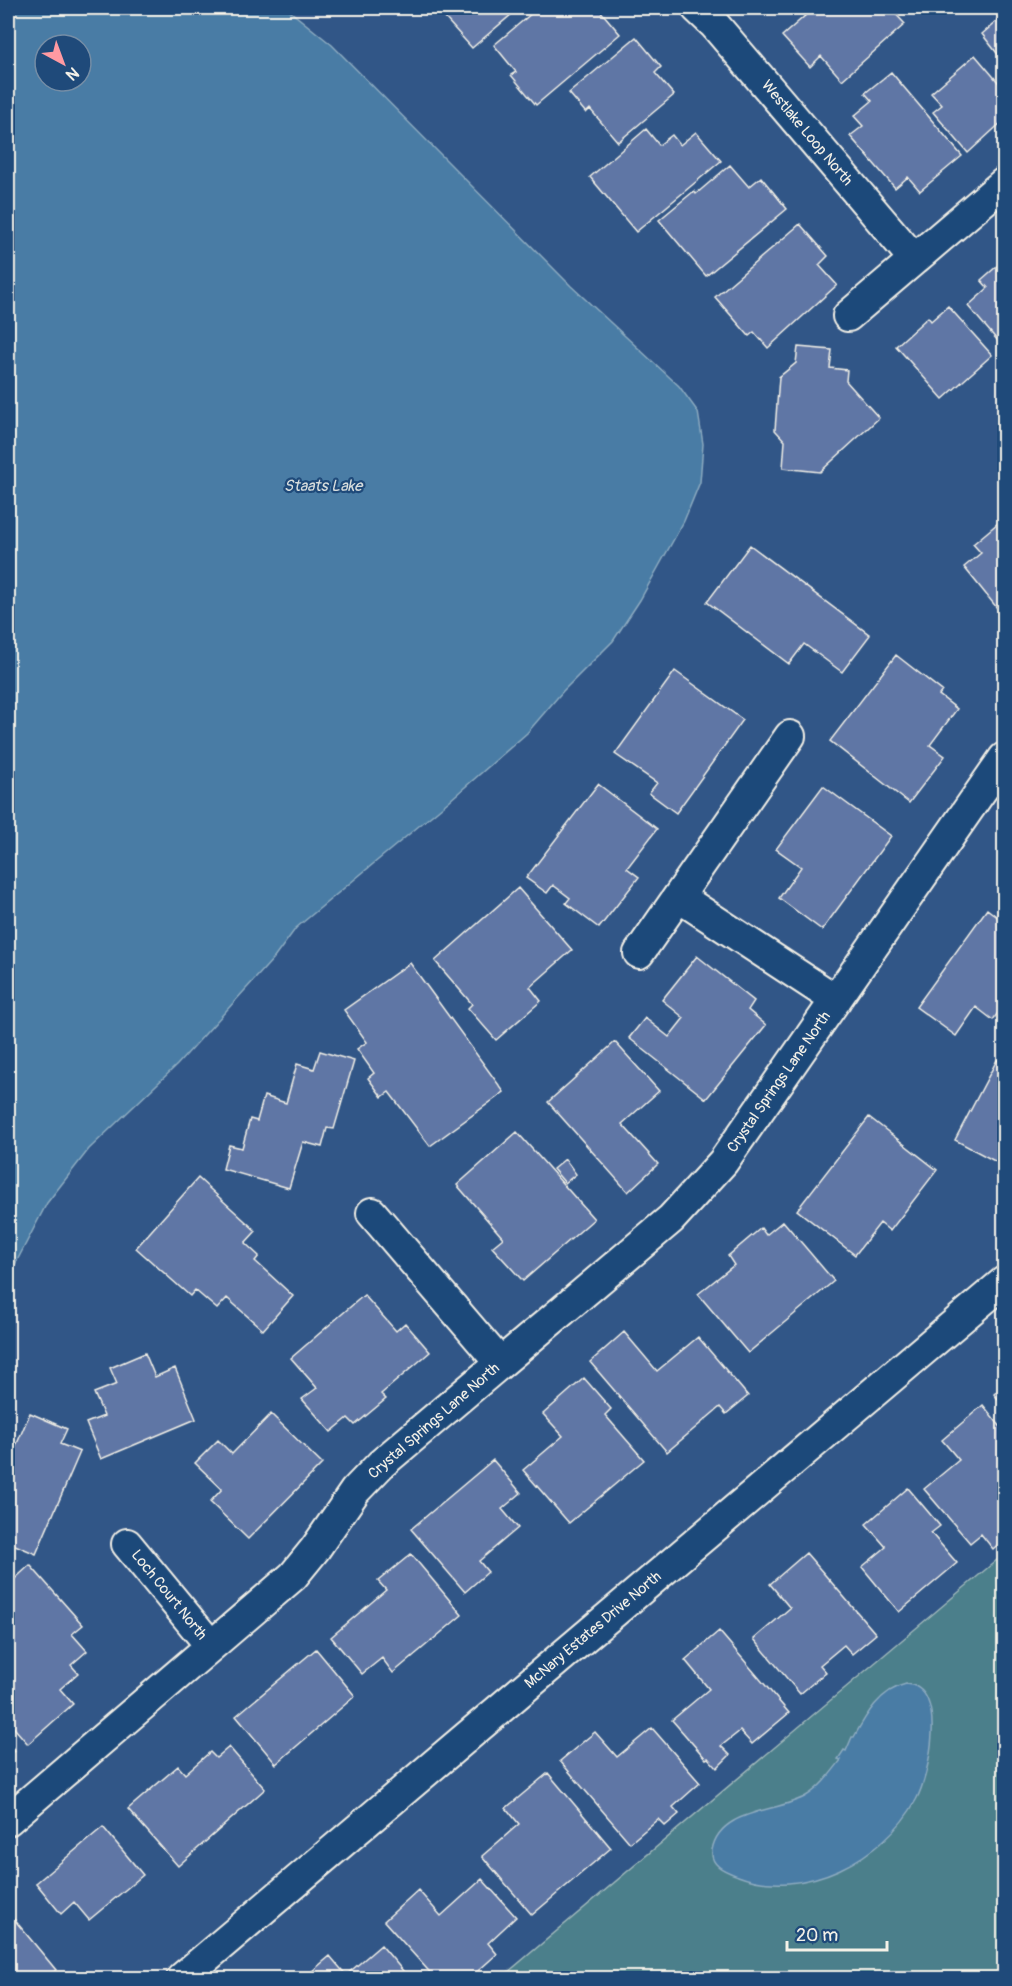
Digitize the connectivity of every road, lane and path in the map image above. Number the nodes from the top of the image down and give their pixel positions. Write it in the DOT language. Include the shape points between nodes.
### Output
graph roads {
  1 [pos="698,8"];
  2 [pos="1005,183"];
  3 [pos="914,260"];
  4 [pos="848,316"];
  5 [pos="790,736"];
  6 [pos="1005,758"];
  7 [pos="679,897"];
  8 [pos="639,953"];
  9 [pos="836,1000"];
  10 [pos="372,1213"];
  11 [pos="1005,1282"];
  12 [pos="500,1363"];
  13 [pos="127,1544"];
  14 [pos="211,1646"];
  15 [pos="8,1820"];
  16 [pos="182,1978"];
  1 -- 3 [label="street, Westlake Loop North"];
  2 -- 3 [label="street"];
  3 -- 4 [label="street"];
  5 -- 7 [label="street"];
  6 -- 9 [label="street, Crystal Springs Lane North"];
  7 -- 8 [label="street"];
  7 -- 9 [label="street, Crystal Springs Lane North"];
  9 -- 12 [label="street, Crystal Springs Lane North" via="703,1187 671,1219"];
  10 -- 12 [label="street"];
  11 -- 16 [label="street, McNary Estates Drive North"];
  12 -- 14 [label="street, Crystal Springs Lane North" via="381,1464 293,1576"];
  13 -- 14 [label="street, Loch Court North"];
  14 -- 15 [label="street, Crystal Springs Lane North"];
}
